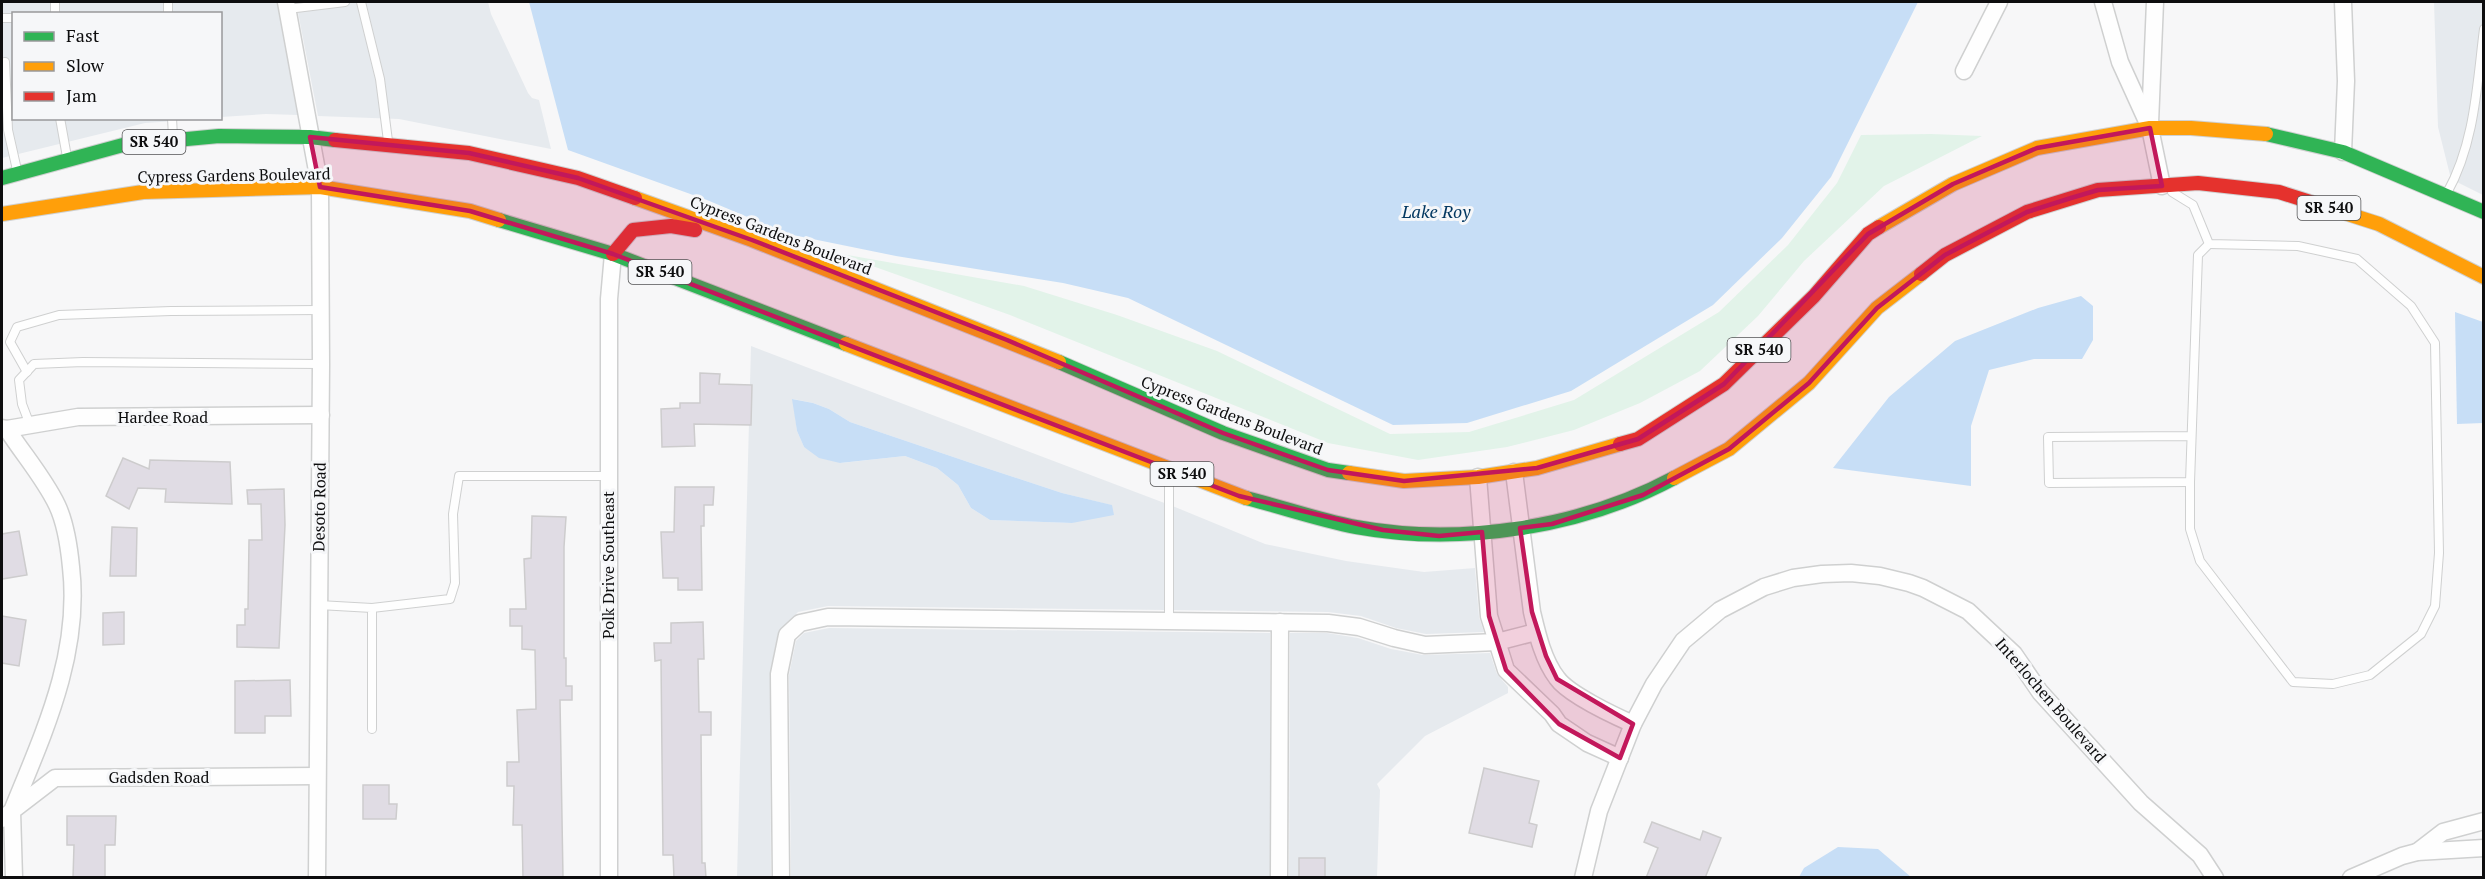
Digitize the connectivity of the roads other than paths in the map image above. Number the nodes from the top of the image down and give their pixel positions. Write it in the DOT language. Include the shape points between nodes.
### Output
graph roads {
  1 [pos="345,2"];
  2 [pos="362,2"];
  3 [pos="1999,2"];
  4 [pos="2103,2"];
  5 [pos="2155,2"];
  6 [pos="2343,2"];
  7 [pos="287,5"];
  8 [pos="2484,29"];
  9 [pos="5,62"];
  10 [pos="1964,71"];
  11 [pos="60,120"];
  12 [pos="172,120"];
  13 [pos="2150,128"];
  14 [pos="5,130"];
  15 [pos="310,137"];
  16 [pos="173,140"];
  17 [pos="388,145"];
  18 [pos="2343,152"];
  19 [pos="67,160"];
  20 [pos="17,173"];
  21 [pos="2,178"];
  22 [pos="2162,186"];
  23 [pos="320,187"];
  24 [pos="2445,196"];
  25 [pos="2484,212"];
  26 [pos="2,214"];
  27 [pos="752,240"];
  28 [pos="2209,244"];
  29 [pos="613,254"];
  30 [pos="2484,277"];
  31 [pos="321,310"];
  32 [pos="321,364"];
  33 [pos="27,372"];
  34 [pos="321,415"];
  35 [pos="30,425"];
  36 [pos="4,428"];
  37 [pos="2191,436"];
  38 [pos="1168,469"];
  39 [pos="1514,472"];
  40 [pos="608,476"];
  41 [pos="1478,477"];
  42 [pos="2190,482"];
  43 [pos="1520,528"];
  44 [pos="1482,532"];
  45 [pos="318,605"];
  46 [pos="372,608"];
  47 [pos="1168,621"];
  48 [pos="1280,622"];
  49 [pos="1536,632"];
  50 [pos="1497,642"];
  51 [pos="1633,724"];
  52 [pos="372,729"];
  53 [pos="1620,758"];
  54 [pos="317,776"];
  55 [pos="7,815"];
  56 [pos="2484,820"];
  57 [pos="2484,848"];
  58 [pos="2417,852"];
  59 [pos="14,878"];
  60 [pos="317,878"];
  61 [pos="609,878"];
  62 [pos="781,878"];
  63 [pos="1279,878"];
  64 [pos="1583,878"];
  65 [pos="2216,878"];
  66 [pos="2351,878"];
  1 -- 7 [label="lane"];
  2 -- 17 [label="lane" via="380,79"];
  3 -- 10 [label="street"];
  4 -- 13 [label="street" via="2120,62"];
  5 -- 13 [label="street"];
  6 -- 18 [label="street"];
  7 -- 15 [label="street, Desoto Road"];
  8 -- 24 [label="lane" via="2473,122"];
  9 -- 14 [label="lane"];
  11 -- 19 [label="lane"];
  12 -- 16 [label="lane"];
  13 -- 18 [label="main road, Cypress Gardens Boulevard / SR 540" via="2259,132"];
  13 -- 22 [label="street"];
  13 -- 39 [label="main road, Cypress Gardens Boulevard / SR 540" via="2037,148 1953,184 1868,234 1814,296 1725,384 1638,439"];
  14 -- 20 [label="lane"];
  15 -- 16 [label="main road, Cypress Gardens Boulevard / SR 540"];
  15 -- 17 [label="main road, Cypress Gardens Boulevard / SR 540"];
  15 -- 23 [label="street, Desoto Road"];
  16 -- 19 [label="main road, Cypress Gardens Boulevard / SR 540" via="123,146"];
  17 -- 27 [label="main road, Cypress Gardens Boulevard / SR 540" via="469,153 578,178"];
  18 -- 24 [label="main road, Cypress Gardens Boulevard / SR 540"];
  19 -- 20 [label="main road, Cypress Gardens Boulevard / SR 540"];
  20 -- 21 [label="main road, Cypress Gardens Boulevard / SR 540"];
  22 -- 28 [label="lane" via="2193,206"];
  22 -- 30 [label="main road, Cypress Gardens Boulevard / SR 540" via="2199,183 2278,192 2379,224"];
  22 -- 43 [label="main road, Cypress Gardens Boulevard / SR 540" via="2098,190 2027,212 1946,255 1877,308 1809,383 1729,449 1643,495 1552,524"];
  23 -- 26 [label="main road, Cypress Gardens Boulevard / SR 540" via="143,192"];
  23 -- 29 [label="main road, Cypress Gardens Boulevard / SR 540" via="470,211"];
  23 -- 31 [label="street, Desoto Road"];
  24 -- 25 [label="main road, Cypress Gardens Boulevard / SR 540"];
  27 -- 29 [label="main road" via="671,226 633,230"];
  27 -- 41 [label="main road, Cypress Gardens Boulevard / SR 540" via="1007,340 1223,433 1328,470 1404,481"];
  28 -- 37 [label="lane" via="2198,255"];
  28 -- 42 [label="lane" via="2298,246 2357,259 2411,306 2435,343 2439,553 2435,606 2421,634 2370,675 2333,684 2293,682 2200,561 2190,529"];
  29 -- 38 [label="main road, Cypress Gardens Boulevard / SR 540"];
  29 -- 40 [label="street, Polk Drive Southeast"];
  31 -- 32 [label="street, Desoto Road"];
  31 -- 33 [label="lane" via="59,315 17,327 10,342"];
  32 -- 33 [label="lane" via="83,362 34,364"];
  32 -- 34 [label="street, Desoto Road"];
  33 -- 35 [label="lane" via="19,380"];
  34 -- 35 [label="street, Hardee Road" via="78,417"];
  34 -- 45 [label="street, Desoto Road"];
  35 -- 36 [label="street, Hardee Road"];
  36 -- 55 [label="street" via="57,505 69,547 72,576 72,628 62,679 49,722"];
  37 -- 42 [label="lane"];
  37 -- 42 [label="lane" via="2048,437 2049,483"];
  38 -- 44 [label="main road, Cypress Gardens Boulevard / SR 540" via="1239,496 1356,527 1439,536"];
  38 -- 47 [label="lane"];
  39 -- 41 [label="main road, Cypress Gardens Boulevard / SR 540"];
  39 -- 43 [label="street"];
  40 -- 46 [label="lane" via="459,476 453,514 455,583 450,599"];
  40 -- 61 [label="street, Polk Drive Southeast"];
  41 -- 44 [label="street"];
  43 -- 44 [label="main road, Cypress Gardens Boulevard / SR 540"];
  43 -- 49 [label="street"];
  44 -- 50 [label="street" via="1489,616"];
  45 -- 46 [label="lane"];
  45 -- 54 [label="street, Desoto Road"];
  46 -- 52 [label="lane"];
  47 -- 48 [label="street"];
  47 -- 62 [label="street" via="828,617 800,623 787,635 779,674"];
  48 -- 50 [label="street" via="1359,627 1425,645"];
  48 -- 63 [label="street"];
  49 -- 50 [label="street"];
  49 -- 51 [label="street" via="1557,679 1610,714"];
  50 -- 53 [label="street" via="1506,670 1560,724 1587,743"];
  51 -- 53 [label="street, Interlochen Boulevard"];
  51 -- 65 [label="street, Interlochen Boulevard" via="1683,641 1745,595 1793,578 1822,573 1880,576 1909,583 1968,611 1984,624 2141,803 2200,855"];
  53 -- 64 [label="street, Interlochen Boulevard" via="1599,811"];
  54 -- 55 [label="street, Gadsden Road" via="55,778"];
  54 -- 60 [label="street, Desoto Road"];
  55 -- 59 [label="street"];
  56 -- 58 [label="street" via="2443,832"];
  57 -- 58 [label="street"];
  58 -- 66 [label="street"];
}
